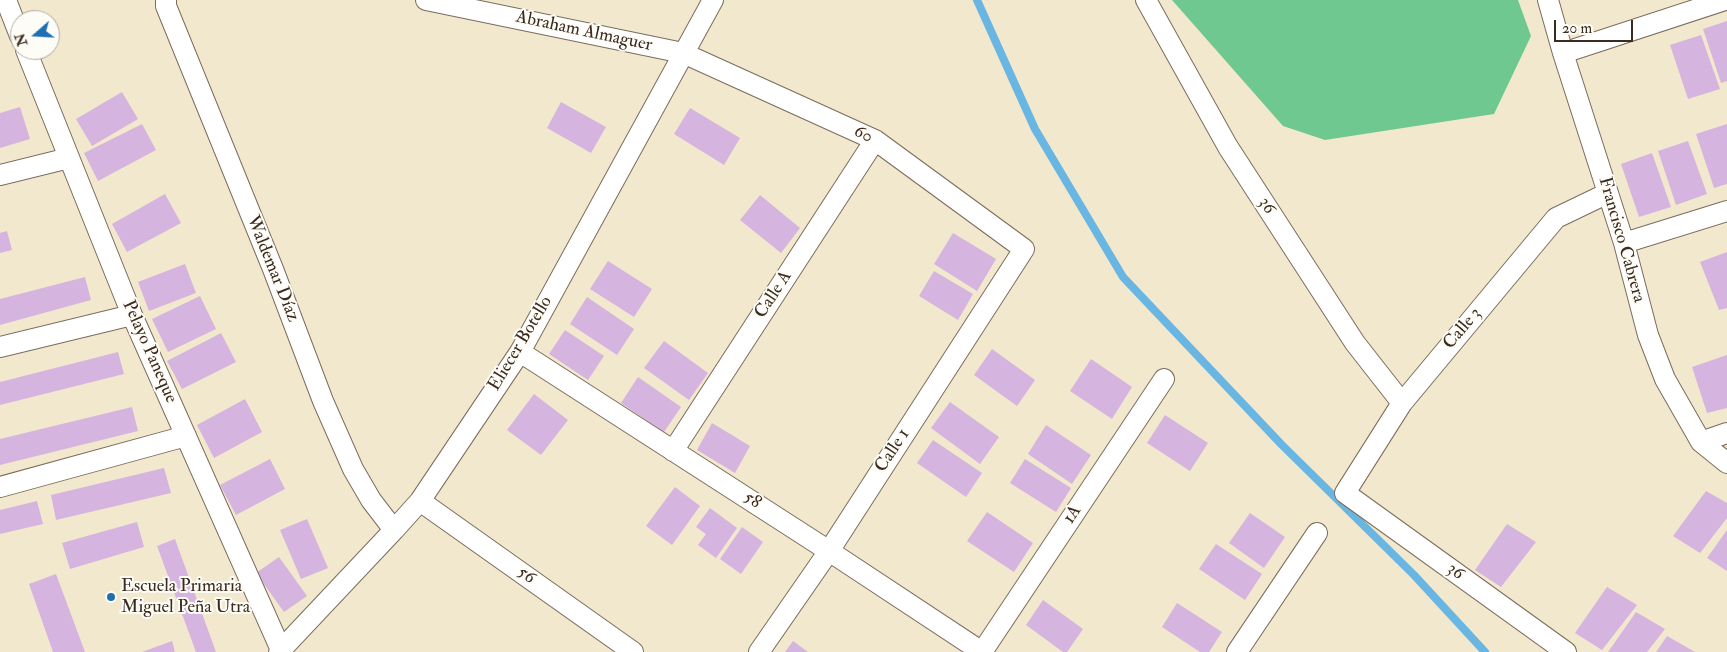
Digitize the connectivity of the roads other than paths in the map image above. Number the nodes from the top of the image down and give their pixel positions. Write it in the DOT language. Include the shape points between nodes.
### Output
graph roads {
  1 [pos="166,0"];
  2 [pos="426,0"];
  3 [pos="713,0"];
  4 [pos="1146,0"];
  5 [pos="1548,0"];
  6 [pos="1725,0"];
  7 [pos="683,53"];
  8 [pos="1563,53"];
  9 [pos="30,60"];
  10 [pos="875,140"];
  11 [pos="69,158"];
  12 [pos="0,175"];
  13 [pos="1608,192"];
  14 [pos="1727,211"];
  15 [pos="1624,243"];
  16 [pos="1024,249"];
  17 [pos="132,315"];
  18 [pos="0,347"];
  19 [pos="520,352"];
  20 [pos="1164,379"];
  21 [pos="1402,403"];
  22 [pos="1727,433"];
  23 [pos="186,436"];
  24 [pos="1701,442"];
  25 [pos="673,451"];
  26 [pos="1727,462"];
  27 [pos="0,487"];
  28 [pos="1345,493"];
  29 [pos="420,501"];
  30 [pos="394,530"];
  31 [pos="1316,534"];
  32 [pos="829,551"];
  33 [pos="280,651"];
  34 [pos="633,652"];
  35 [pos="759,652"];
  36 [pos="982,652"];
  37 [pos="1236,652"];
  38 [pos="1566,652"];
  1 -- 30 [label="street, Waldemar Díaz" via="323,400 353,469"];
  2 -- 7 [label="street, Abraham Almaguer"];
  3 -- 7 [label="street, Eliecer Botello"];
  4 -- 21 [label="street, 36" via="1228,147 1355,344"];
  5 -- 8 [label="street, Francisco Cabrera"];
  6 -- 8 [label="street"];
  7 -- 10 [label="street, 60"];
  7 -- 19 [label="street, Eliecer Botello"];
  8 -- 13 [label="street, Francisco Cabrera"];
  9 -- 11 [label="street, Pelayo Paneque"];
  10 -- 16 [label="street, 60"];
  10 -- 25 [label="street, Calle A"];
  11 -- 12 [label="street"];
  11 -- 17 [label="street, Pelayo Paneque"];
  13 -- 15 [label="street, Francisco Cabrera"];
  13 -- 21 [label="street, Calle 3" via="1556,218"];
  14 -- 15 [label="street"];
  15 -- 24 [label="street, Francisco Cabrera" via="1648,335 1665,379"];
  16 -- 32 [label="street, Calle 1"];
  17 -- 18 [label="street"];
  17 -- 23 [label="street, Pelayo Paneque"];
  19 -- 25 [label="street, 58"];
  19 -- 29 [label="street, Eliecer Botello"];
  20 -- 36 [label="street, 1A"];
  21 -- 28 [label="street, Calle 3"];
  22 -- 24 [label="street"];
  23 -- 27 [label="street"];
  23 -- 33 [label="street, Pelayo Paneque"];
  24 -- 26 [label="street, Francisco Cabrera"];
  25 -- 32 [label="street, 58"];
  28 -- 38 [label="street, 36"];
  29 -- 30 [label="street, Eliecer Botello"];
  29 -- 34 [label="street, 56"];
  30 -- 33 [label="street, Eliecer Botello"];
  31 -- 37 [label="street"];
  32 -- 35 [label="street, Calle 1"];
  32 -- 36 [label="street, 58"];
}
